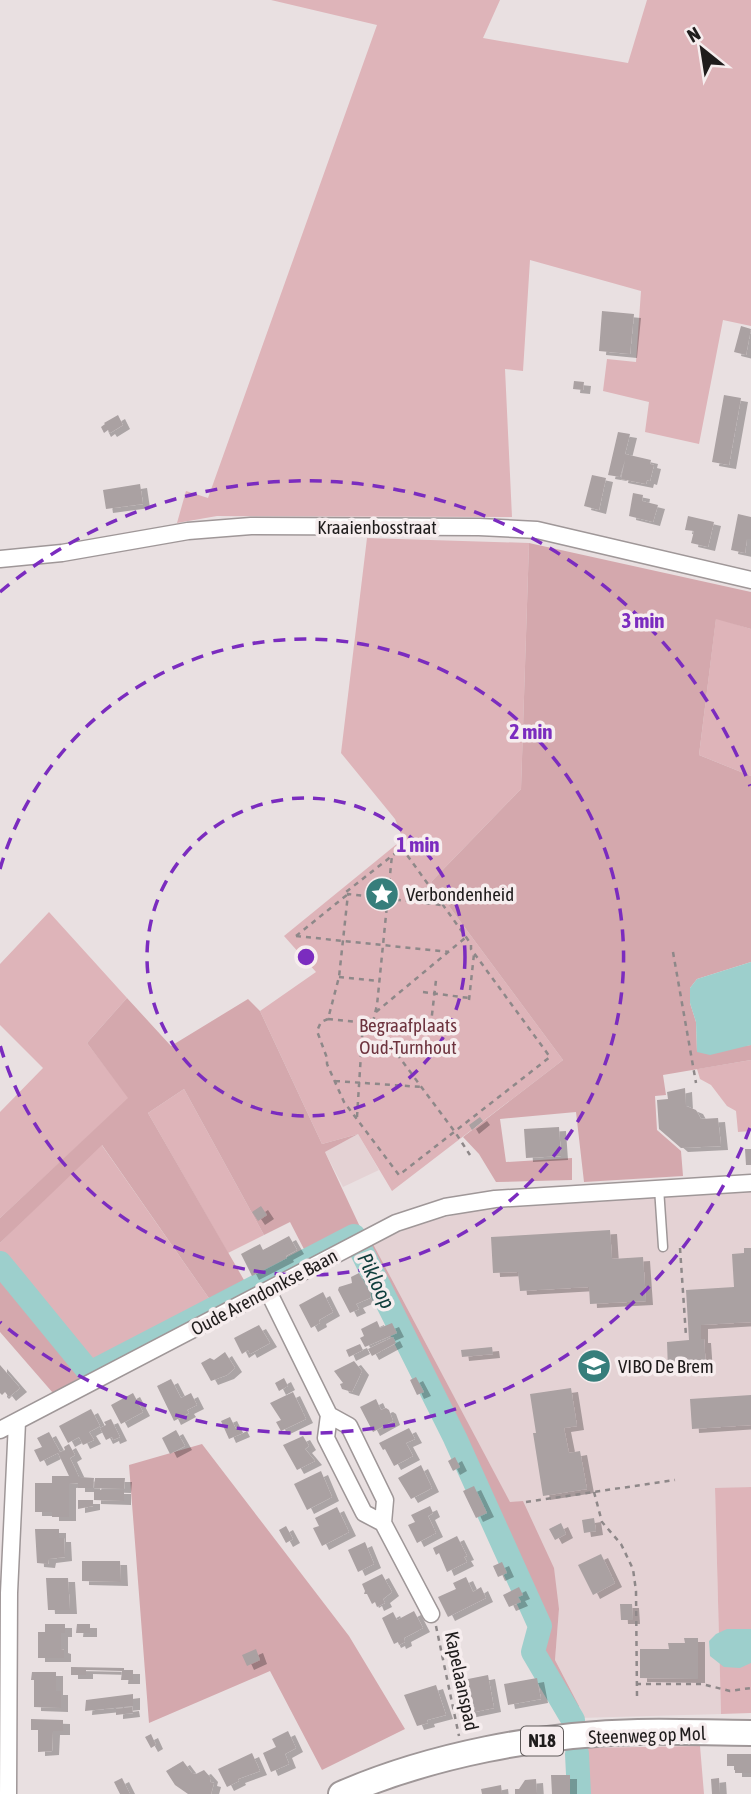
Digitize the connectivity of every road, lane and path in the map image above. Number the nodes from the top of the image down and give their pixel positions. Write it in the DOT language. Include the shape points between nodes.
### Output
graph roads {
  1 [pos="0,559"];
  2 [pos="751,580"];
  3 [pos="393,854"];
  4 [pos="348,894"];
  5 [pos="388,898"];
  6 [pos="441,905"];
  7 [pos="466,938"];
  8 [pos="343,941"];
  9 [pos="383,945"];
  10 [pos="449,952"];
  11 [pos="673,952"];
  12 [pos="474,954"];
  13 [pos="340,977"];
  14 [pos="436,980"];
  15 [pos="380,981"];
  16 [pos="423,992"];
  17 [pos="435,994"];
  18 [pos="376,1012"];
  19 [pos="328,1019"];
  20 [pos="363,1022"];
  21 [pos="374,1023"];
  22 [pos="335,1081"];
  23 [pos="359,1083"];
  24 [pos="696,1083"];
  25 [pos="422,1087"];
  26 [pos="357,1118"];
  27 [pos="455,1132"];
  28 [pos="470,1155"];
  29 [pos="751,1183"];
  30 [pos="659,1188"];
  31 [pos="663,1247"];
  32 [pos="680,1248"];
  33 [pos="268,1291"];
  34 [pos="685,1336"];
  35 [pos="329,1415"];
  36 [pos="17,1422"];
  37 [pos="0,1430"];
  38 [pos="675,1480"];
  39 [pos="594,1492"];
  40 [pos="526,1502"];
  41 [pos="383,1523"];
  42 [pos="431,1614"];
  43 [pos="636,1684"];
  44 [pos="751,1688"];
  45 [pos="637,1697"];
  46 [pos="751,1733"];
  47 [pos="463,1756"];
  48 [pos="8,1794"];
  49 [pos="341,1794"];
  1 -- 2 [label="street, Kraaienbosstraat" via="251,526 479,527 537,530"];
  3 -- 4 [label="path"];
  3 -- 5 [label="path"];
  3 -- 6 [label="path" via="402,848"];
  4 -- 5 [label="path"];
  4 -- 8 [label="path"];
  4 -- 8 [label="path" via="296,936"];
  5 -- 6 [label="path"];
  5 -- 9 [label="path"];
  6 -- 7 [label="path"];
  7 -- 10 [label="path"];
  7 -- 12 [label="path"];
  8 -- 9 [label="path"];
  8 -- 13 [label="path"];
  9 -- 10 [label="path"];
  9 -- 15 [label="path"];
  10 -- 18 [label="path"];
  11 -- 24 [label="path"];
  12 -- 17 [label="path" via="469,999"];
  12 -- 27 [label="path" via="550,1057"];
  13 -- 15 [label="path"];
  13 -- 19 [label="path"];
  14 -- 17 [label="path"];
  15 -- 18 [label="path"];
  16 -- 17 [label="path"];
  17 -- 21 [label="path" via="429,1032"];
  18 -- 21 [label="path"];
  19 -- 20 [label="path"];
  19 -- 22 [label="path" via="317,1031"];
  20 -- 21 [label="path"];
  20 -- 23 [label="path"];
  21 -- 25 [label="path"];
  22 -- 23 [label="path"];
  22 -- 26 [label="path"];
  23 -- 25 [label="path"];
  23 -- 26 [label="path"];
  25 -- 27 [label="path"];
  26 -- 27 [label="path" via="399,1175"];
  27 -- 28 [label="path"];
  29 -- 30 [label="street, Oude Arendonkse Baan"];
  30 -- 31 [label="lane"];
  30 -- 33 [label="street, Oude Arendonkse Baan" via="495,1199 446,1207 364,1238"];
  32 -- 34 [label="path"];
  33 -- 35 [label="street"];
  33 -- 36 [label="street, Oude Arendonkse Baan"];
  35 -- 41 [label="street" via="326,1438 364,1513"];
  35 -- 41 [label="street" via="349,1426 386,1500"];
  36 -- 37 [label="street, Oude Arendonkse Baan"];
  36 -- 48 [label="street" via="9,1593"];
  38 -- 39 [label="path"];
  39 -- 40 [label="path"];
  39 -- 43 [label="path" via="602,1522 621,1544 633,1569"];
  41 -- 42 [label="street"];
  42 -- 47 [label="path, Kapelaanspad"];
  43 -- 44 [label="path" via="702,1684 730,1691"];
  43 -- 45 [label="path"];
  46 -- 47 [label="main road, Steenweg op Mol / N18" via="625,1733 526,1743"];
  47 -- 49 [label="main road, Steenweg op Mol / N18"];
}
